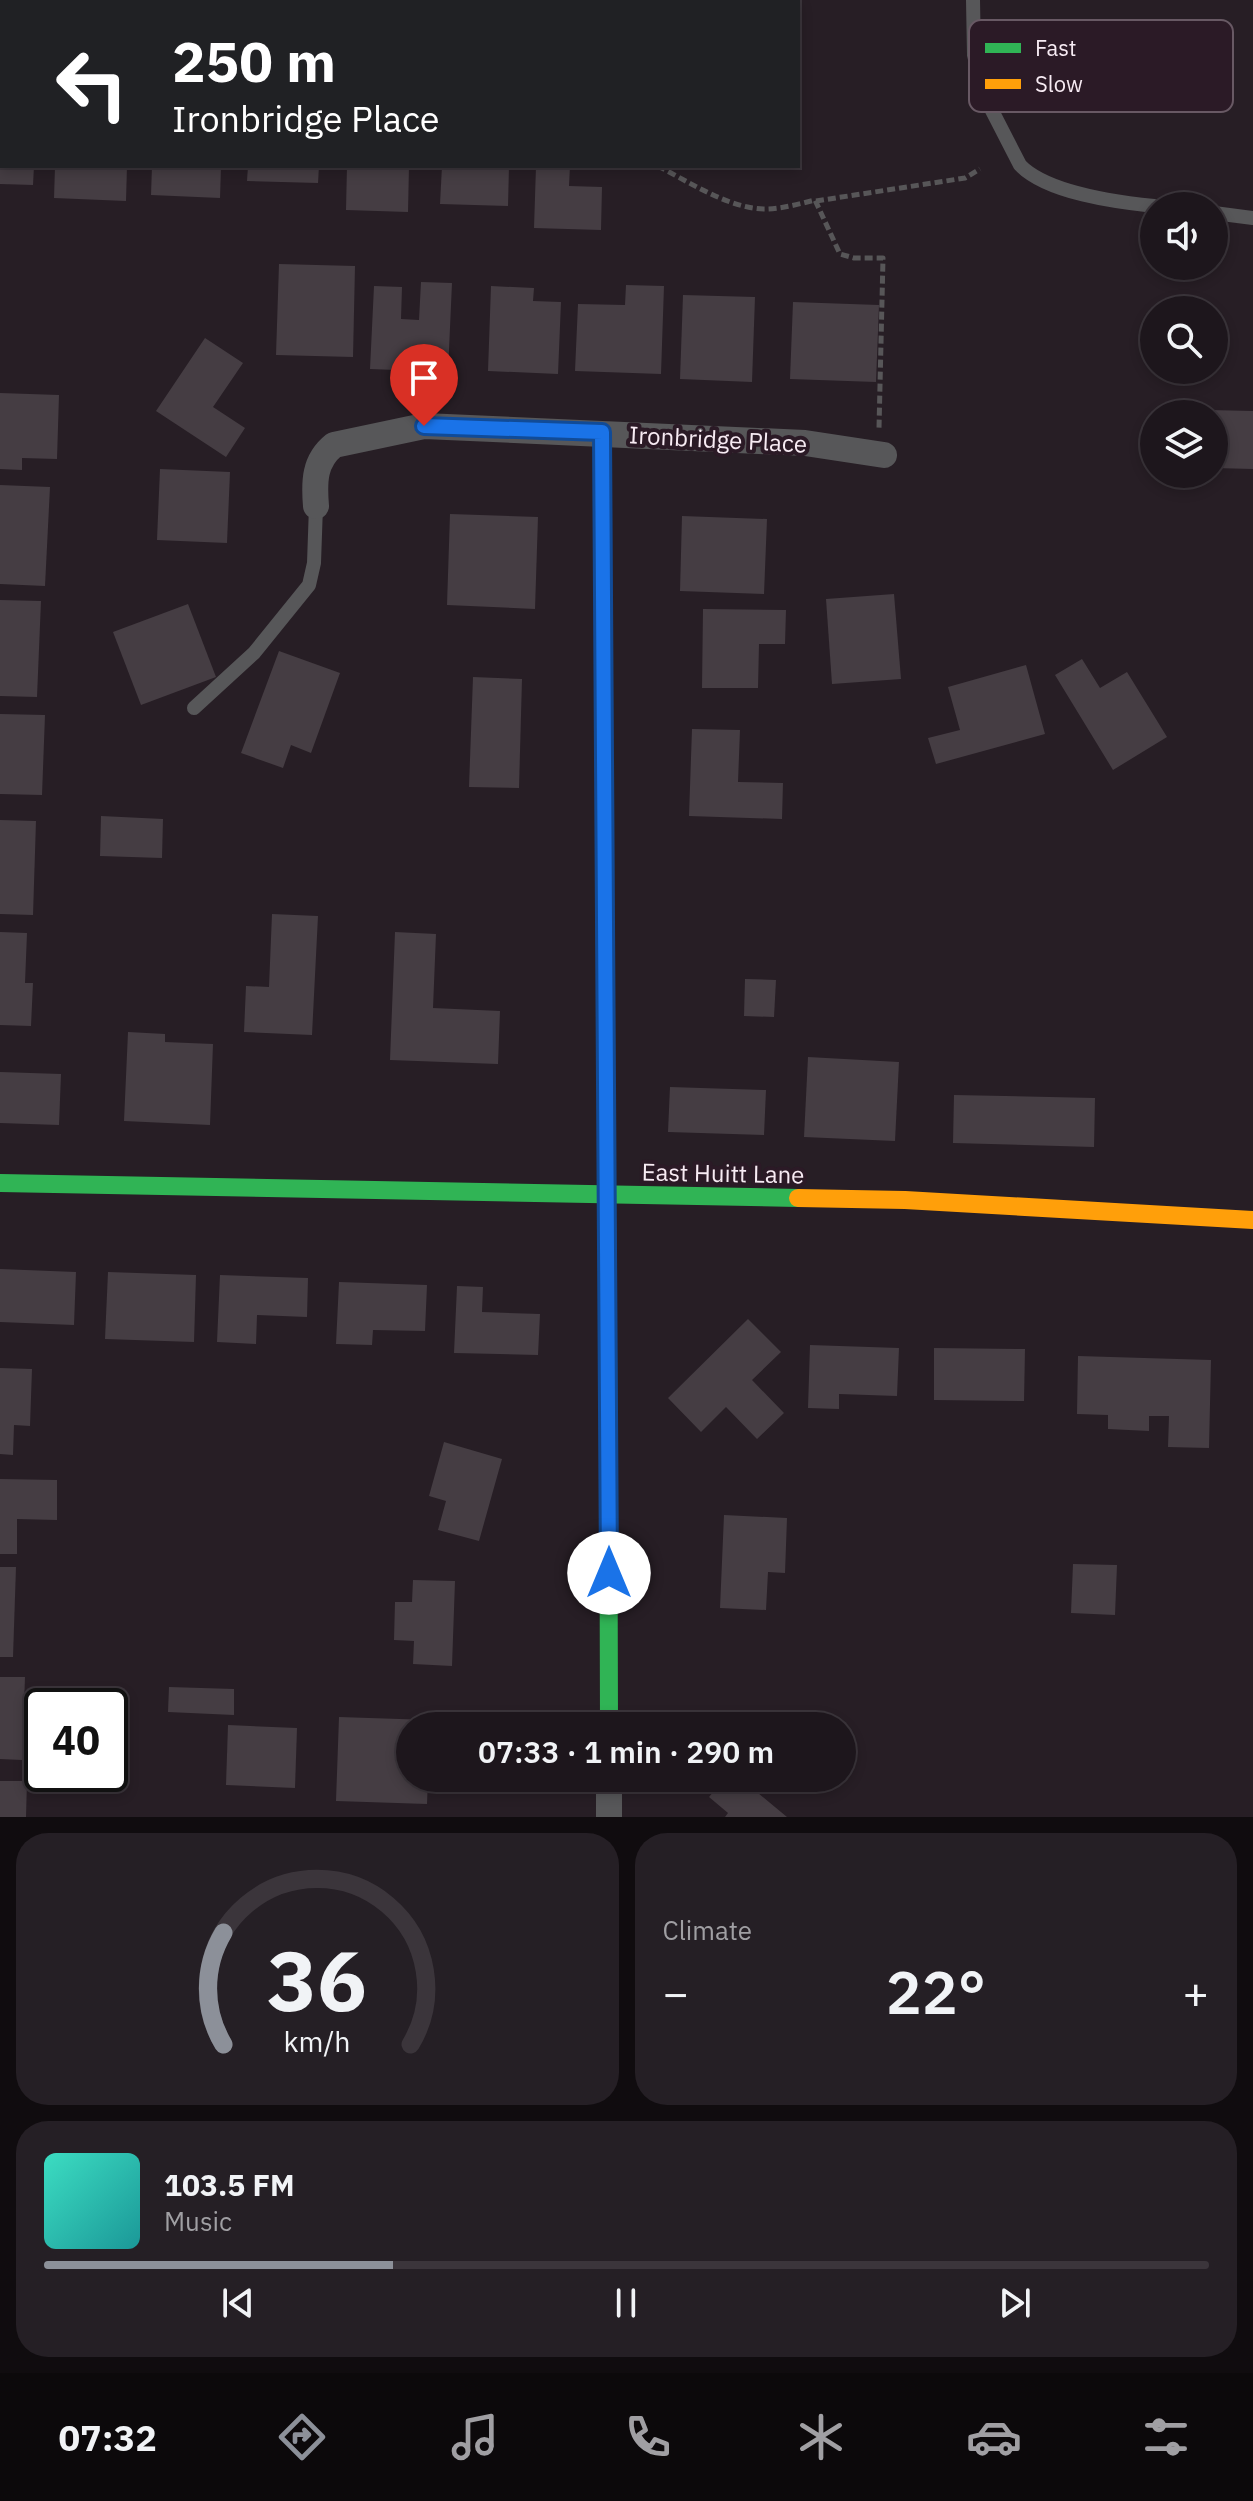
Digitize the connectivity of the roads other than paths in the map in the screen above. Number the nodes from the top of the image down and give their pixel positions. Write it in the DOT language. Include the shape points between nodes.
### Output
graph roads {
  1 [pos="973,0"];
  2 [pos="973,20"];
  3 [pos="993,112"];
  4 [pos="1140,204"];
  5 [pos="1228,215"];
  6 [pos="1253,218"];
  7 [pos="602,432"];
  8 [pos="882,442"];
  9 [pos="316,506"];
  10 [pos="194,708"];
  11 [pos="0,1183"];
  12 [pos="609,1195"];
  13 [pos="1253,1220"];
  14 [pos="609,1712"];
  15 [pos="609,1792"];
  16 [pos="609,1817"];
  1 -- 2 [label="lane"];
  3 -- 4 [label="lane" via="1027,172 1076,194"];
  5 -- 6 [label="lane"];
  7 -- 8 [label="street, Ironbridge Place"];
  7 -- 9 [label="street, Ironbridge Place" via="424,426 334,445 322,454 314,481"];
  7 -- 12 [label="street"];
  9 -- 10 [label="lane" via="309,585 254,653"];
  11 -- 12 [label="street, East Huitt Lane"];
  12 -- 13 [label="street, East Huitt Lane" via="905,1200"];
  12 -- 14 [label="street"];
  15 -- 16 [label="street"];
}
